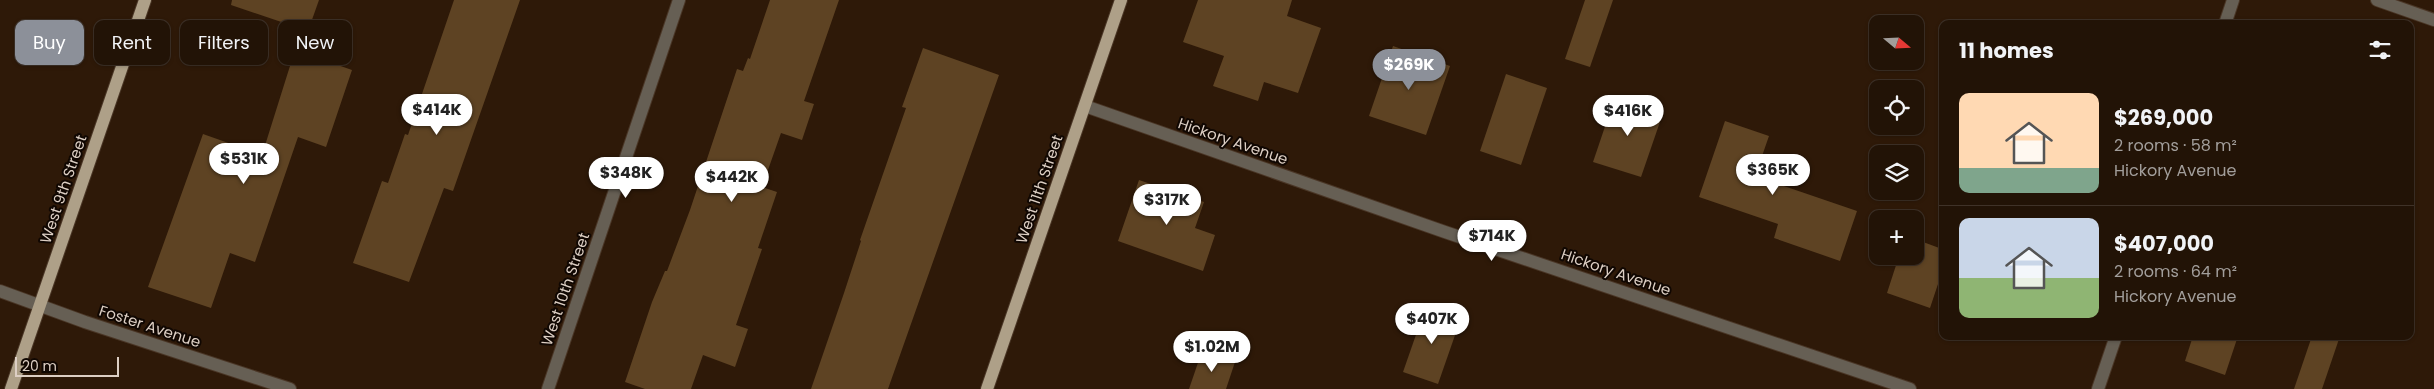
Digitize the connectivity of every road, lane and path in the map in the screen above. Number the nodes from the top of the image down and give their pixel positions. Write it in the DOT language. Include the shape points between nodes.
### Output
graph roads {
  1 [pos="146,0"];
  2 [pos="679,0"];
  3 [pos="1121,0"];
  4 [pos="2233,0"];
  5 [pos="2377,0"];
  6 [pos="2226,20"];
  7 [pos="2434,20"];
  8 [pos="1085,106"];
  9 [pos="0,292"];
  10 [pos="39,306"];
  11 [pos="2115,340"];
  12 [pos="11,389"];
  13 [pos="290,389"];
  14 [pos="548,389"];
  15 [pos="987,389"];
  16 [pos="1910,389"];
  17 [pos="2098,389"];
  1 -- 10 [label="main road, West 9th Street"];
  2 -- 14 [label="street, West 10th Street"];
  3 -- 8 [label="main road, West 11th Street"];
  4 -- 6 [label="street"];
  5 -- 7 [label="street"];
  8 -- 15 [label="main road, West 11th Street"];
  8 -- 16 [label="street, Hickory Avenue"];
  9 -- 10 [label="street, Foster Avenue"];
  10 -- 12 [label="main road, West 9th Street"];
  10 -- 13 [label="street, Foster Avenue"];
  11 -- 17 [label="street"];
}
